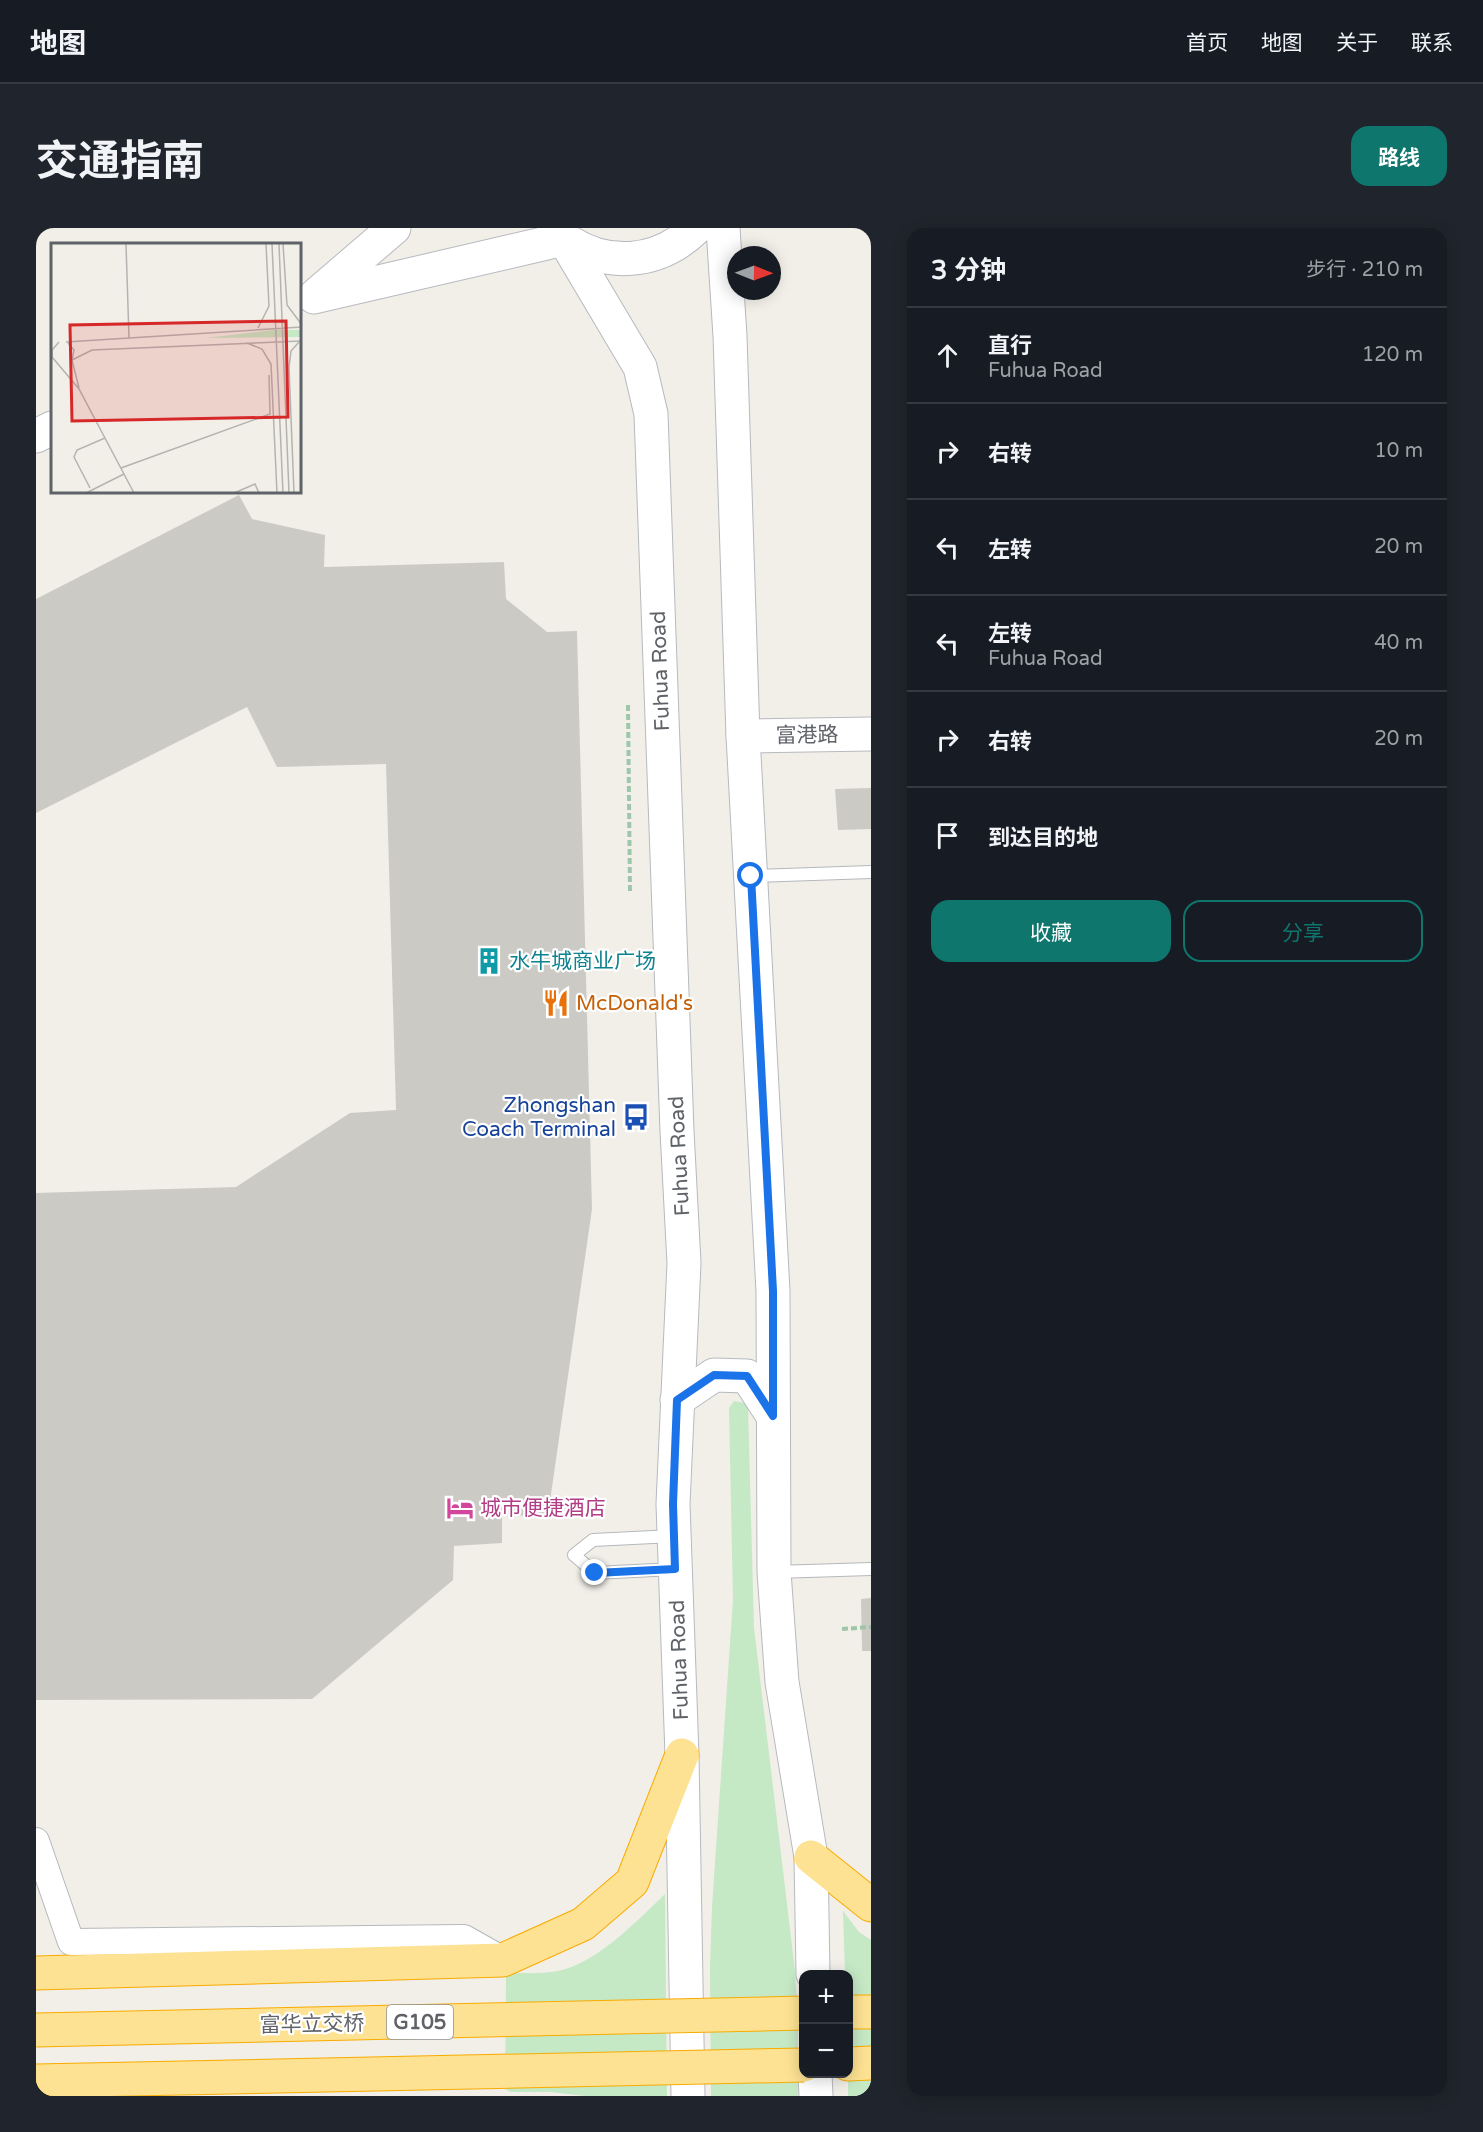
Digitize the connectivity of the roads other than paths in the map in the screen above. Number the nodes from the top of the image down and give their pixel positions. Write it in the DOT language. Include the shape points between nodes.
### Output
graph roads {
  1 [pos="394,228"];
  2 [pos="696,228"];
  3 [pos="723,228"];
  4 [pos="558,233"];
  5 [pos="307,300"];
  6 [pos="51,428"];
  7 [pos="36,436"];
  8 [pos="871,734"];
  9 [pos="743,736"];
  10 [pos="871,872"];
  11 [pos="751,876"];
  12 [pos="677,1400"];
  13 [pos="773,1416"];
  14 [pos="674,1536"];
  15 [pos="675,1569"];
  16 [pos="871,1569"];
  17 [pos="774,1572"];
  18 [pos="682,1755"];
  19 [pos="36,1841"];
  20 [pos="811,1857"];
  21 [pos="871,1905"];
  22 [pos="503,1960"];
  23 [pos="813,1970"];
  24 [pos="36,1973"];
  25 [pos="853,2012"];
  26 [pos="871,2012"];
  27 [pos="799,2013"];
  28 [pos="36,2030"];
  29 [pos="853,2064"];
  30 [pos="871,2064"];
  31 [pos="799,2065"];
  32 [pos="815,2078"];
  33 [pos="36,2082"];
  34 [pos="688,2096"];
  35 [pos="816,2096"];
  1 -- 5 [label="main road"];
  2 -- 4 [label="main road" via="683,241 655,255 623,260 592,254"];
  3 -- 9 [label="main road"];
  4 -- 5 [label="main road"];
  4 -- 12 [label="main road, Fuhua Road" via="640,367 651,414 684,1263"];
  6 -- 7 [label="main road"];
  8 -- 9 [label="main road, 富港路"];
  9 -- 11 [label="main road"];
  10 -- 11 [label="lane"];
  11 -- 13 [label="main road" via="773,1291"];
  12 -- 13 [label="main road" via="714,1375 747,1376"];
  12 -- 14 [label="main road, Fuhua Road"];
  13 -- 17 [label="main road"];
  14 -- 15 [label="main road, Fuhua Road"];
  14 -- 15 [label="lane" via="593,1540 574,1555 595,1573"];
  15 -- 18 [label="main road, Fuhua Road"];
  16 -- 17 [label="lane"];
  17 -- 20 [label="main road" via="782,1682"];
  18 -- 22 [label="highway" via="632,1882 583,1924"];
  18 -- 34 [label="main road, Fuhua Road"];
  19 -- 22 [label="street" via="71,1942 464,1938"];
  20 -- 21 [label="highway"];
  20 -- 23 [label="main road"];
  22 -- 24 [label="highway"];
  25 -- 26 [label="highway"];
  27 -- 28 [label="highway, 富华立交桥 / G105, bridge"];
  29 -- 30 [label="highway"];
  31 -- 33 [label="highway, bridge"];
  32 -- 35 [label="main road"];
}
